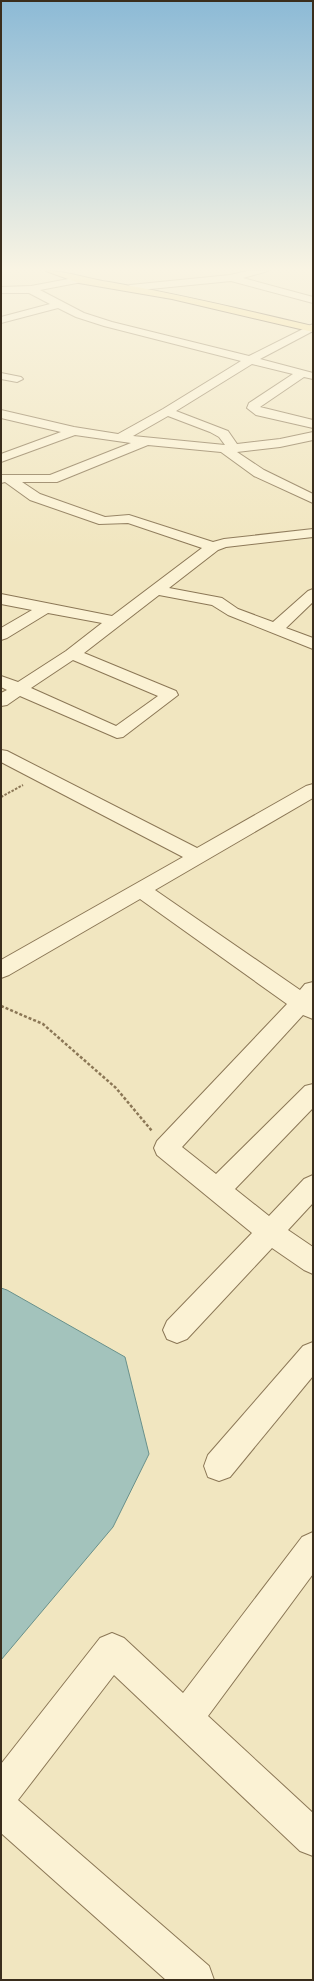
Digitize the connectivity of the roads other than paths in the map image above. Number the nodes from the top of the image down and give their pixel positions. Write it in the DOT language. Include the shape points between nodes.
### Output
graph roads {
  1 [pos="245,363"];
  2 [pos="263,363"];
  3 [pos="308,375"];
  4 [pos="1,376"];
  5 [pos="17,379"];
  6 [pos="168,412"];
  7 [pos="1,414"];
  8 [pos="313,424"];
  9 [pos="74,431"];
  10 [pos="313,436"];
  11 [pos="120,438"];
  12 [pos="146,442"];
  13 [pos="229,449"];
  14 [pos="1,458"];
  15 [pos="4,478"];
  16 [pos="313,499"];
  17 [pos="313,533"];
  18 [pos="213,547"];
  19 [pos="156,590"];
  20 [pos="313,594"];
  21 [pos="1,599"];
  22 [pos="44,609"];
  23 [pos="114,621"];
  24 [pos="275,629"];
  25 [pos="1,635"];
  26 [pos="313,644"];
  27 [pos="72,654"];
  28 [pos="1,681"];
  29 [pos="18,690"];
  30 [pos="1,701"];
  31 [pos="1,755"];
  32 [pos="313,790"];
  33 [pos="199,857"];
  34 [pos="141,890"];
  35 [pos="1,970"];
  36 [pos="309,1002"];
  37 [pos="313,1093"];
  38 [pos="313,1186"];
  39 [pos="218,1189"];
  40 [pos="270,1232"];
  41 [pos="313,1262"];
  42 [pos="177,1330"];
  43 [pos="313,1355"];
  44 [pos="219,1466"];
  45 [pos="313,1548"];
  46 [pos="185,1718"];
  47 [pos="1,1793"];
  48 [pos="1,1808"];
  49 [pos="313,1838"];
  50 [pos="195,1980"];
  1 -- 6 [label="street"];
  2 -- 3 [label="street"];
  3 -- 8 [label="street" via="253,408 260,412"];
  4 -- 5 [label="street"];
  6 -- 11 [label="street"];
  6 -- 13 [label="street" via="224,434"];
  7 -- 9 [label="street"];
  9 -- 11 [label="street"];
  9 -- 14 [label="street"];
  10 -- 13 [label="street"];
  11 -- 12 [label="street"];
  12 -- 13 [label="street"];
  12 -- 15 [label="street" via="52,479"];
  13 -- 16 [label="street" via="259,473"];
  15 -- 18 [label="street" via="35,497 97,519 129,519"];
  17 -- 18 [label="street" via="224,543"];
  18 -- 19 [label="street"];
  19 -- 23 [label="street"];
  19 -- 24 [label="street" via="216,601 234,612"];
  20 -- 24 [label="street"];
  21 -- 22 [label="street"];
  22 -- 23 [label="street"];
  22 -- 25 [label="street"];
  23 -- 27 [label="street"];
  24 -- 26 [label="street"];
  27 -- 29 [label="street"];
  27 -- 29 [label="street" via="170,695 116,733"];
  28 -- 29 [label="street"];
  29 -- 30 [label="street"];
  31 -- 33 [label="street"];
  32 -- 33 [label="street"];
  33 -- 34 [label="street"];
  34 -- 35 [label="street"];
  34 -- 36 [label="street"];
  36 -- 39 [label="street" via="166,1148"];
  37 -- 39 [label="street"];
  38 -- 40 [label="street"];
  39 -- 40 [label="street"];
  40 -- 41 [label="street"];
  40 -- 42 [label="street"];
  43 -- 44 [label="street"];
  45 -- 46 [label="street"];
  46 -- 47 [label="street" via="112,1650"];
  46 -- 49 [label="street"];
  48 -- 50 [label="street"];
}
